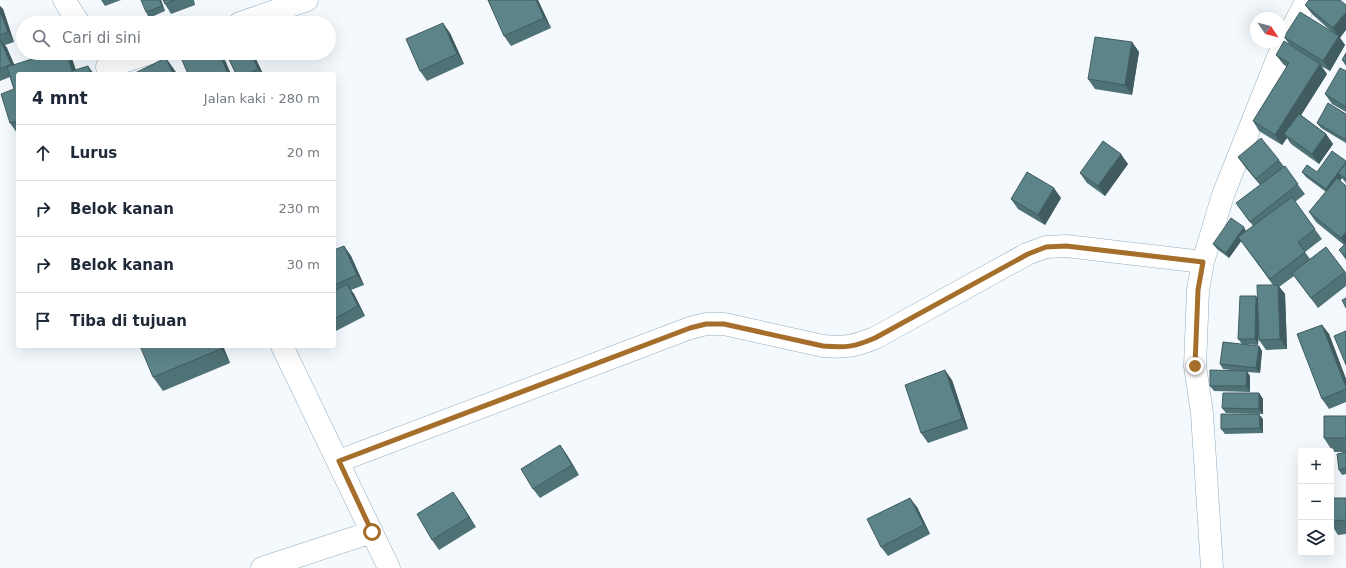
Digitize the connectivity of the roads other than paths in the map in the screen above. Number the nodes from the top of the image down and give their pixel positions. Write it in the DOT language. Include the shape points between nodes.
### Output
graph roads {
  1 [pos="64,0"];
  2 [pos="305,0"];
  3 [pos="1307,0"];
  4 [pos="74,16"];
  5 [pos="260,16"];
  6 [pos="124,60"];
  7 [pos="106,65"];
  8 [pos="1203,262"];
  9 [pos="283,348"];
  10 [pos="339,461"];
  11 [pos="372,532"];
  12 [pos="262,568"];
  13 [pos="389,568"];
  14 [pos="1212,568"];
  1 -- 4 [label="street"];
  2 -- 5 [label="street"];
  3 -- 8 [label="street" via="1279,54 1224,195"];
  6 -- 7 [label="street"];
  8 -- 10 [label="street" via="1066,246 1046,247 1028,254 875,338 857,345 823,346 724,324 700,325"];
  8 -- 14 [label="street" via="1198,290 1195,366 1202,413"];
  9 -- 10 [label="street"];
  10 -- 11 [label="street"];
  11 -- 12 [label="street"];
  11 -- 13 [label="street"];
}
